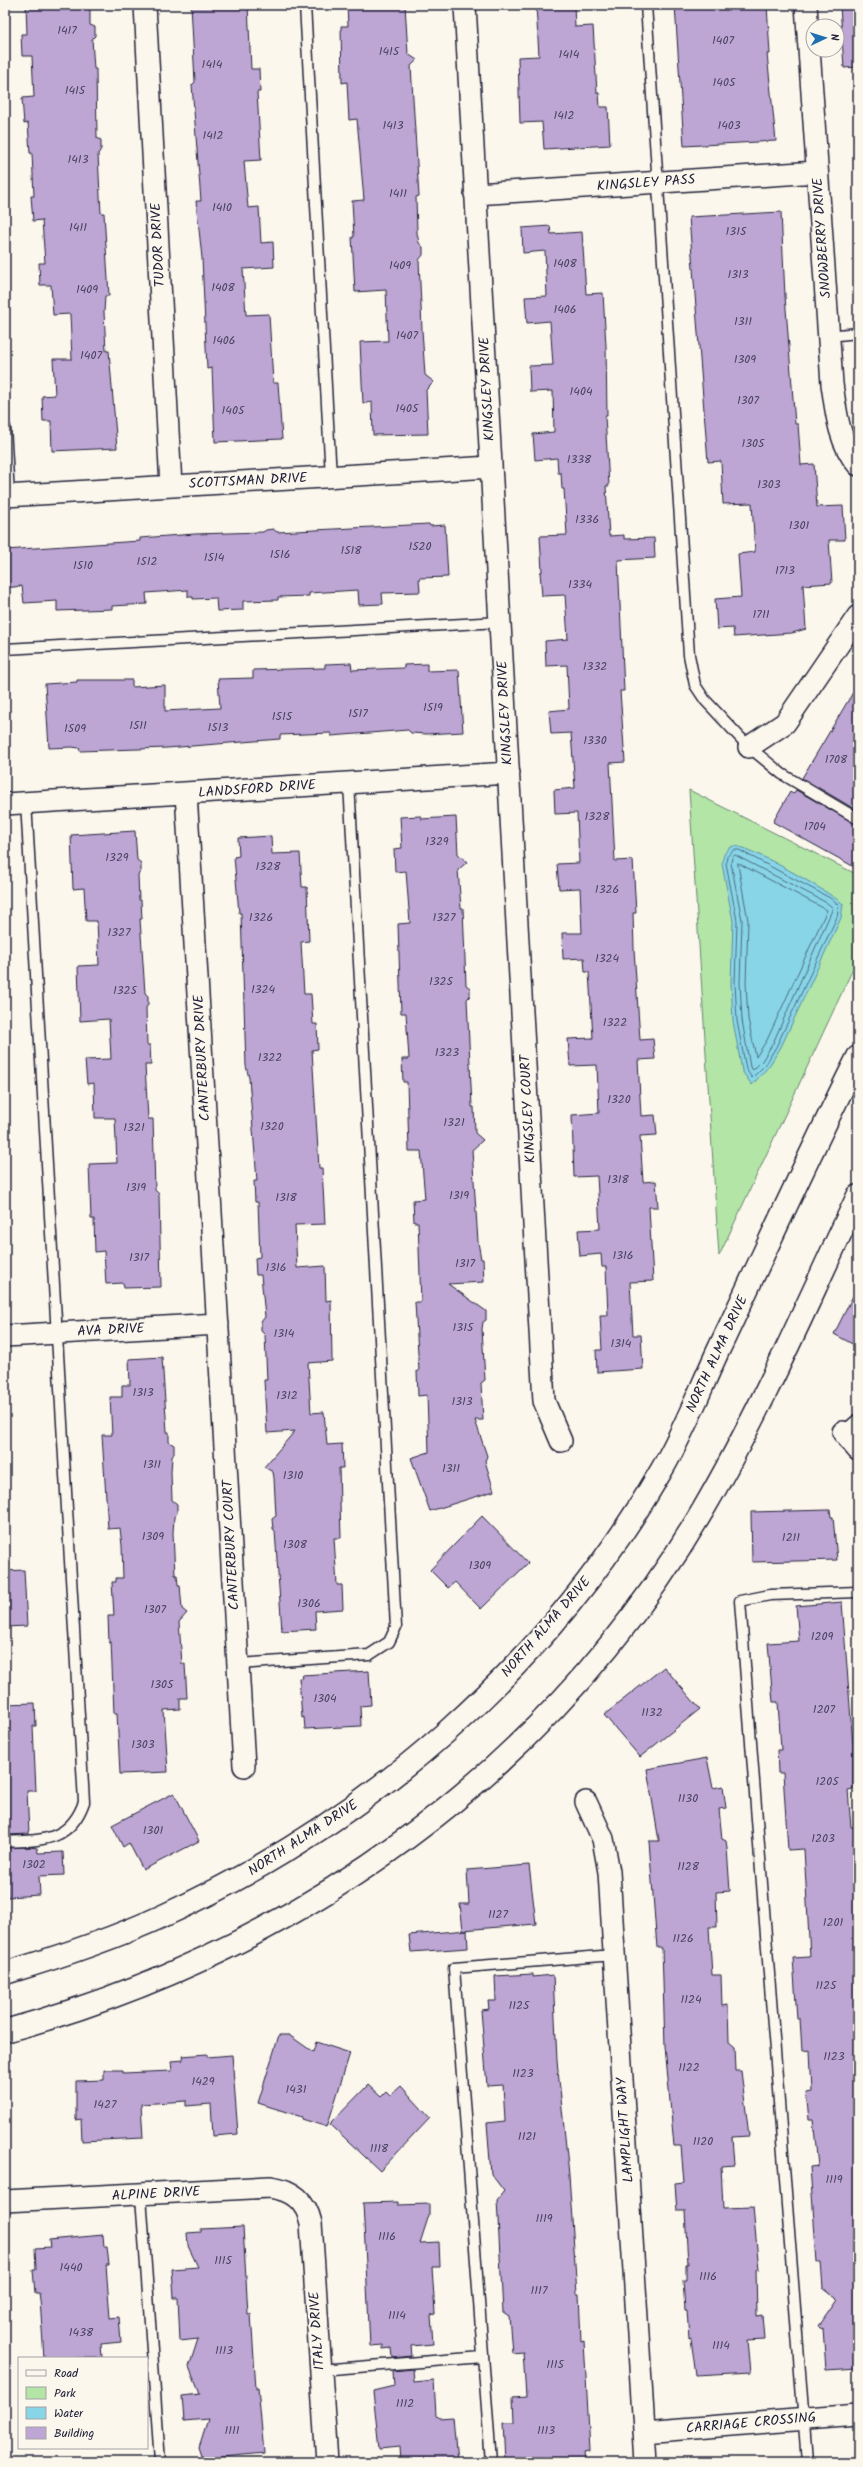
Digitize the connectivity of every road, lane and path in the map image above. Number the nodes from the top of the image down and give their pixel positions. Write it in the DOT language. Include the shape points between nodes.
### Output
graph roads {
  1 [pos="145,5"];
  2 [pos="305,5"];
  3 [pos="465,5"];
  4 [pos="646,5"];
  5 [pos="806,5"];
  6 [pos="817,172"];
  7 [pos="658,182"];
  8 [pos="475,194"];
  9 [pos="858,333"];
  10 [pos="828,336"];
  11 [pos="5,427"];
  12 [pos="858,465"];
  13 [pos="491,467"];
  14 [pos="331,477"];
  15 [pos="171,486"];
  16 [pos="7,495"];
  17 [pos="858,616"];
  18 [pos="500,622"];
  19 [pos="5,649"];
  20 [pos="749,747"];
  21 [pos="509,773"];
  22 [pos="349,783"];
  23 [pos="186,793"];
  24 [pos="26,802"];
  25 [pos="5,804"];
  26 [pos="858,819"];
  27 [pos="857,1059"];
  28 [pos="858,1196"];
  29 [pos="218,1324"];
  30 [pos="57,1333"];
  31 [pos="5,1336"];
  32 [pos="850,1426"];
  33 [pos="562,1441"];
  34 [pos="858,1450"];
  35 [pos="858,1592"];
  36 [pos="238,1664"];
  37 [pos="244,1766"];
  38 [pos="586,1802"];
  39 [pos="5,1842"];
  40 [pos="614,1955"];
  41 [pos="5,1974"];
  42 [pos="5,2031"];
  43 [pos="141,2196"];
  44 [pos="5,2202"];
  45 [pos="302,2202"];
  46 [pos="483,2357"];
  47 [pos="320,2370"];
  48 [pos="858,2415"];
  49 [pos="804,2418"];
  50 [pos="644,2432"];
  51 [pos="160,2462"];
  52 [pos="327,2462"];
  53 [pos="491,2462"];
  54 [pos="646,2462"];
  55 [pos="807,2462"];
  1 -- 15 [label="street, TUDOR DRIVE"];
  2 -- 14 [label="lane"];
  3 -- 8 [label="street, KINGSLEY DRIVE"];
  4 -- 7 [label="lane"];
  5 -- 6 [label="street, SNOWBERRY DRIVE"];
  6 -- 7 [label="street, KINGSLEY PASS"];
  6 -- 10 [label="street, SNOWBERRY DRIVE"];
  7 -- 8 [label="street, KINGSLEY PASS"];
  7 -- 20 [label="lane" via="689,655 695,685 705,700"];
  8 -- 13 [label="street, KINGSLEY DRIVE"];
  9 -- 10 [label="lane"];
  10 -- 12 [label="street, SNOWBERRY DRIVE" via="837,420"];
  11 -- 16 [label="lane"];
  13 -- 14 [label="street, SCOTTSMAN DRIVE"];
  13 -- 18 [label="street, KINGSLEY DRIVE"];
  14 -- 15 [label="street, SCOTTSMAN DRIVE"];
  15 -- 16 [label="street, SCOTTSMAN DRIVE"];
  17 -- 20 [label="street" via="785,723"];
  18 -- 19 [label="lane"];
  18 -- 21 [label="street, KINGSLEY DRIVE"];
  20 -- 26 [label="lane" via="782,774"];
  21 -- 22 [label="street, LANDSFORD DRIVE"];
  21 -- 33 [label="street, KINGSLEY COURT" via="544,1401"];
  22 -- 23 [label="street, LANDSFORD DRIVE"];
  22 -- 36 [label="lane" via="396,1627 389,1642 369,1656"];
  23 -- 24 [label="street, LANDSFORD DRIVE"];
  23 -- 29 [label="street, CANTERBURY DRIVE"];
  24 -- 25 [label="street, LANDSFORD DRIVE"];
  24 -- 30 [label="lane"];
  27 -- 41 [label="main road, NORTH ALMA DRIVE" via="662,1470 592,1574 512,1669 432,1744 372,1793 268,1862 216,1891 157,1919 68,1954"];
  28 -- 42 [label="main road" via="732,1459 702,1512 670,1562 612,1641 516,1746 472,1787 419,1829 327,1894 274,1924 165,1977 80,2009"];
  29 -- 30 [label="street, AVA DRIVE"];
  29 -- 36 [label="street, CANTERBURY COURT"];
  30 -- 31 [label="street, AVA DRIVE"];
  30 -- 39 [label="lane" via="84,1802 79,1817 65,1832 46,1840"];
  32 -- 34 [label="street"];
  35 -- 49 [label="lane" via="770,1595 740,1601"];
  36 -- 37 [label="street, CANTERBURY COURT"];
  38 -- 40 [label="street, LAMPLIGHT WAY" via="603,1839 609,1872"];
  40 -- 46 [label="lane" via="454,1968"];
  40 -- 50 [label="street, LAMPLIGHT WAY"];
  43 -- 44 [label="street, ALPINE DRIVE"];
  43 -- 45 [label="street, ALPINE DRIVE" via="270,2187 293,2194"];
  43 -- 51 [label="lane"];
  45 -- 47 [label="street, ITALY DRIVE" via="311,2223"];
  46 -- 47 [label="lane"];
  46 -- 53 [label="lane"];
  47 -- 52 [label="street, ITALY DRIVE"];
  48 -- 49 [label="street, CARRIAGE CROSSING"];
  49 -- 50 [label="street, CARRIAGE CROSSING"];
  49 -- 55 [label="lane"];
  50 -- 54 [label="street, LAMPLIGHT WAY"];
}
